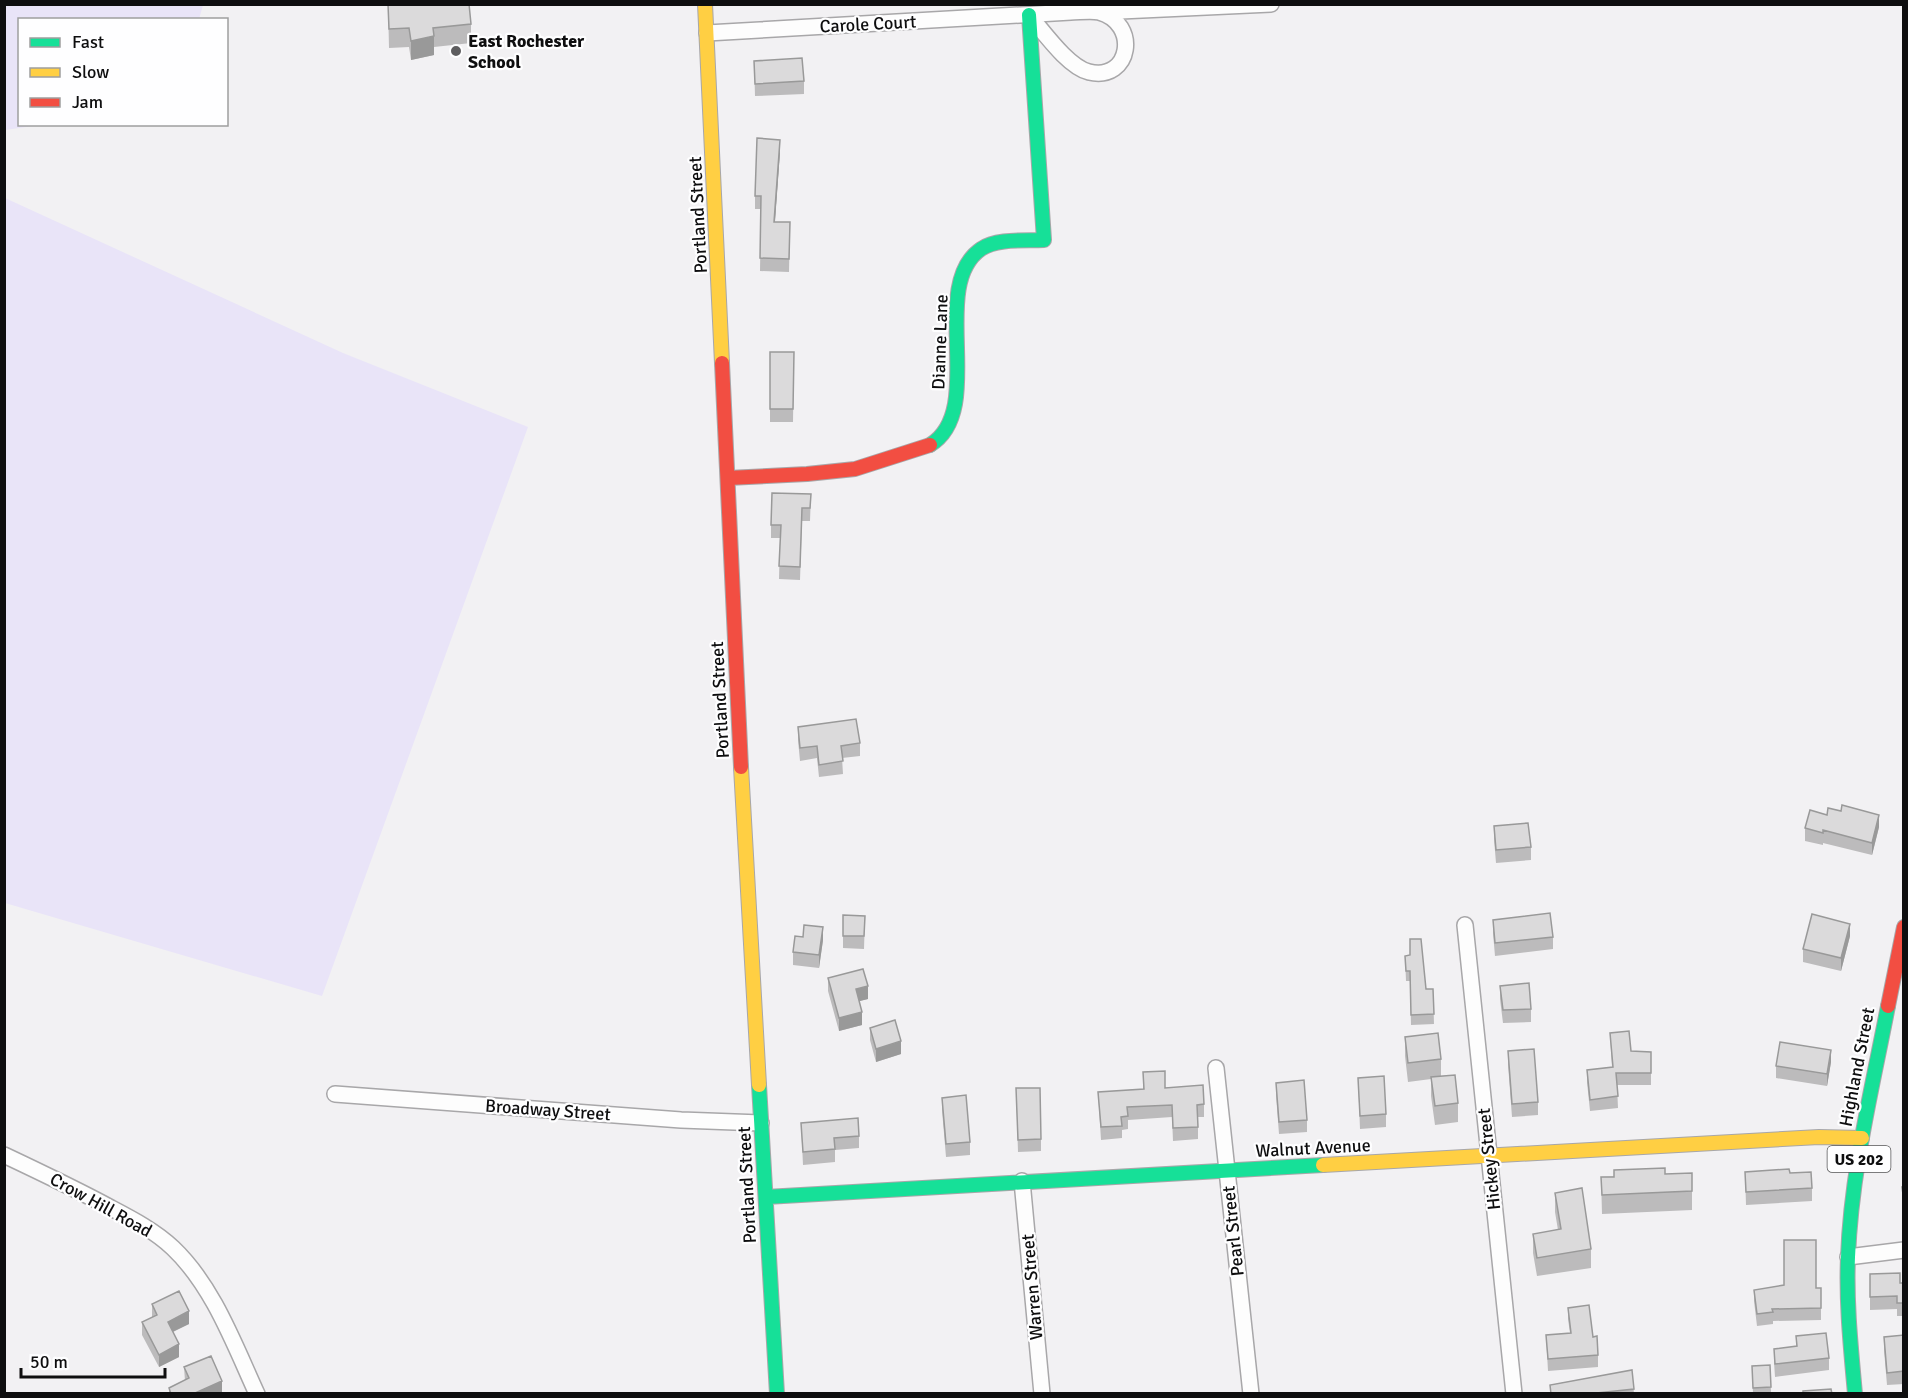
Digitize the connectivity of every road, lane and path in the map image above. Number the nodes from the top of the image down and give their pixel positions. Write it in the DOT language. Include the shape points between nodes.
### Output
graph roads {
  1 [pos="705,4"];
  2 [pos="1271,4"];
  3 [pos="1099,12"];
  4 [pos="1029,15"];
  5 [pos="706,33"];
  6 [pos="728,478"];
  7 [pos="1465,925"];
  8 [pos="1904,927"];
  9 [pos="1216,1068"];
  10 [pos="334,1094"];
  11 [pos="761,1124"];
  12 [pos="1862,1138"];
  13 [pos="4,1155"];
  14 [pos="1488,1156"];
  15 [pos="1227,1171"];
  16 [pos="1022,1181"];
  17 [pos="766,1197"];
  18 [pos="1904,1250"];
  19 [pos="1848,1257"];
  20 [pos="257,1394"];
  21 [pos="777,1394"];
  22 [pos="1042,1394"];
  23 [pos="1251,1394"];
  24 [pos="1514,1394"];
  25 [pos="1855,1394"];
  1 -- 5 [label="main road, Portland Street"];
  2 -- 3 [label="street, Carole Court"];
  3 -- 4 [label="street, Carole Court"];
  3 -- 4 [label="street" via="1118,25 1125,34 1127,47 1113,69 1103,73 1089,72 1076,65"];
  4 -- 5 [label="street, Carole Court"];
  4 -- 6 [label="main road, Dianne Lane" via="1044,240 997,244 981,250 969,261 957,302 955,399 951,421 940,438 918,450 857,469"];
  5 -- 6 [label="main road, Portland Street"];
  6 -- 11 [label="main road, Portland Street"];
  7 -- 14 [label="street, Hickey Street"];
  8 -- 12 [label="main road, Highland Street / US 202"];
  9 -- 15 [label="street, Pearl Street"];
  10 -- 11 [label="street, Broadway Street"];
  11 -- 17 [label="main road, Portland Street"];
  12 -- 14 [label="main road, Walnut Avenue" via="1819,1137"];
  12 -- 19 [label="main road, Highland Street / US 202"];
  13 -- 20 [label="street, Crow Hill Road" via="138,1223 172,1247 199,1279 217,1309"];
  14 -- 15 [label="main road, Walnut Avenue"];
  14 -- 24 [label="street, Hickey Street"];
  15 -- 16 [label="main road, Walnut Avenue"];
  15 -- 23 [label="street, Pearl Street"];
  16 -- 17 [label="main road, Walnut Avenue"];
  16 -- 22 [label="street, Warren Street"];
  17 -- 21 [label="main road, Portland Street"];
  18 -- 19 [label="street"];
  19 -- 25 [label="main road, Highland Street / US 202"];
}
